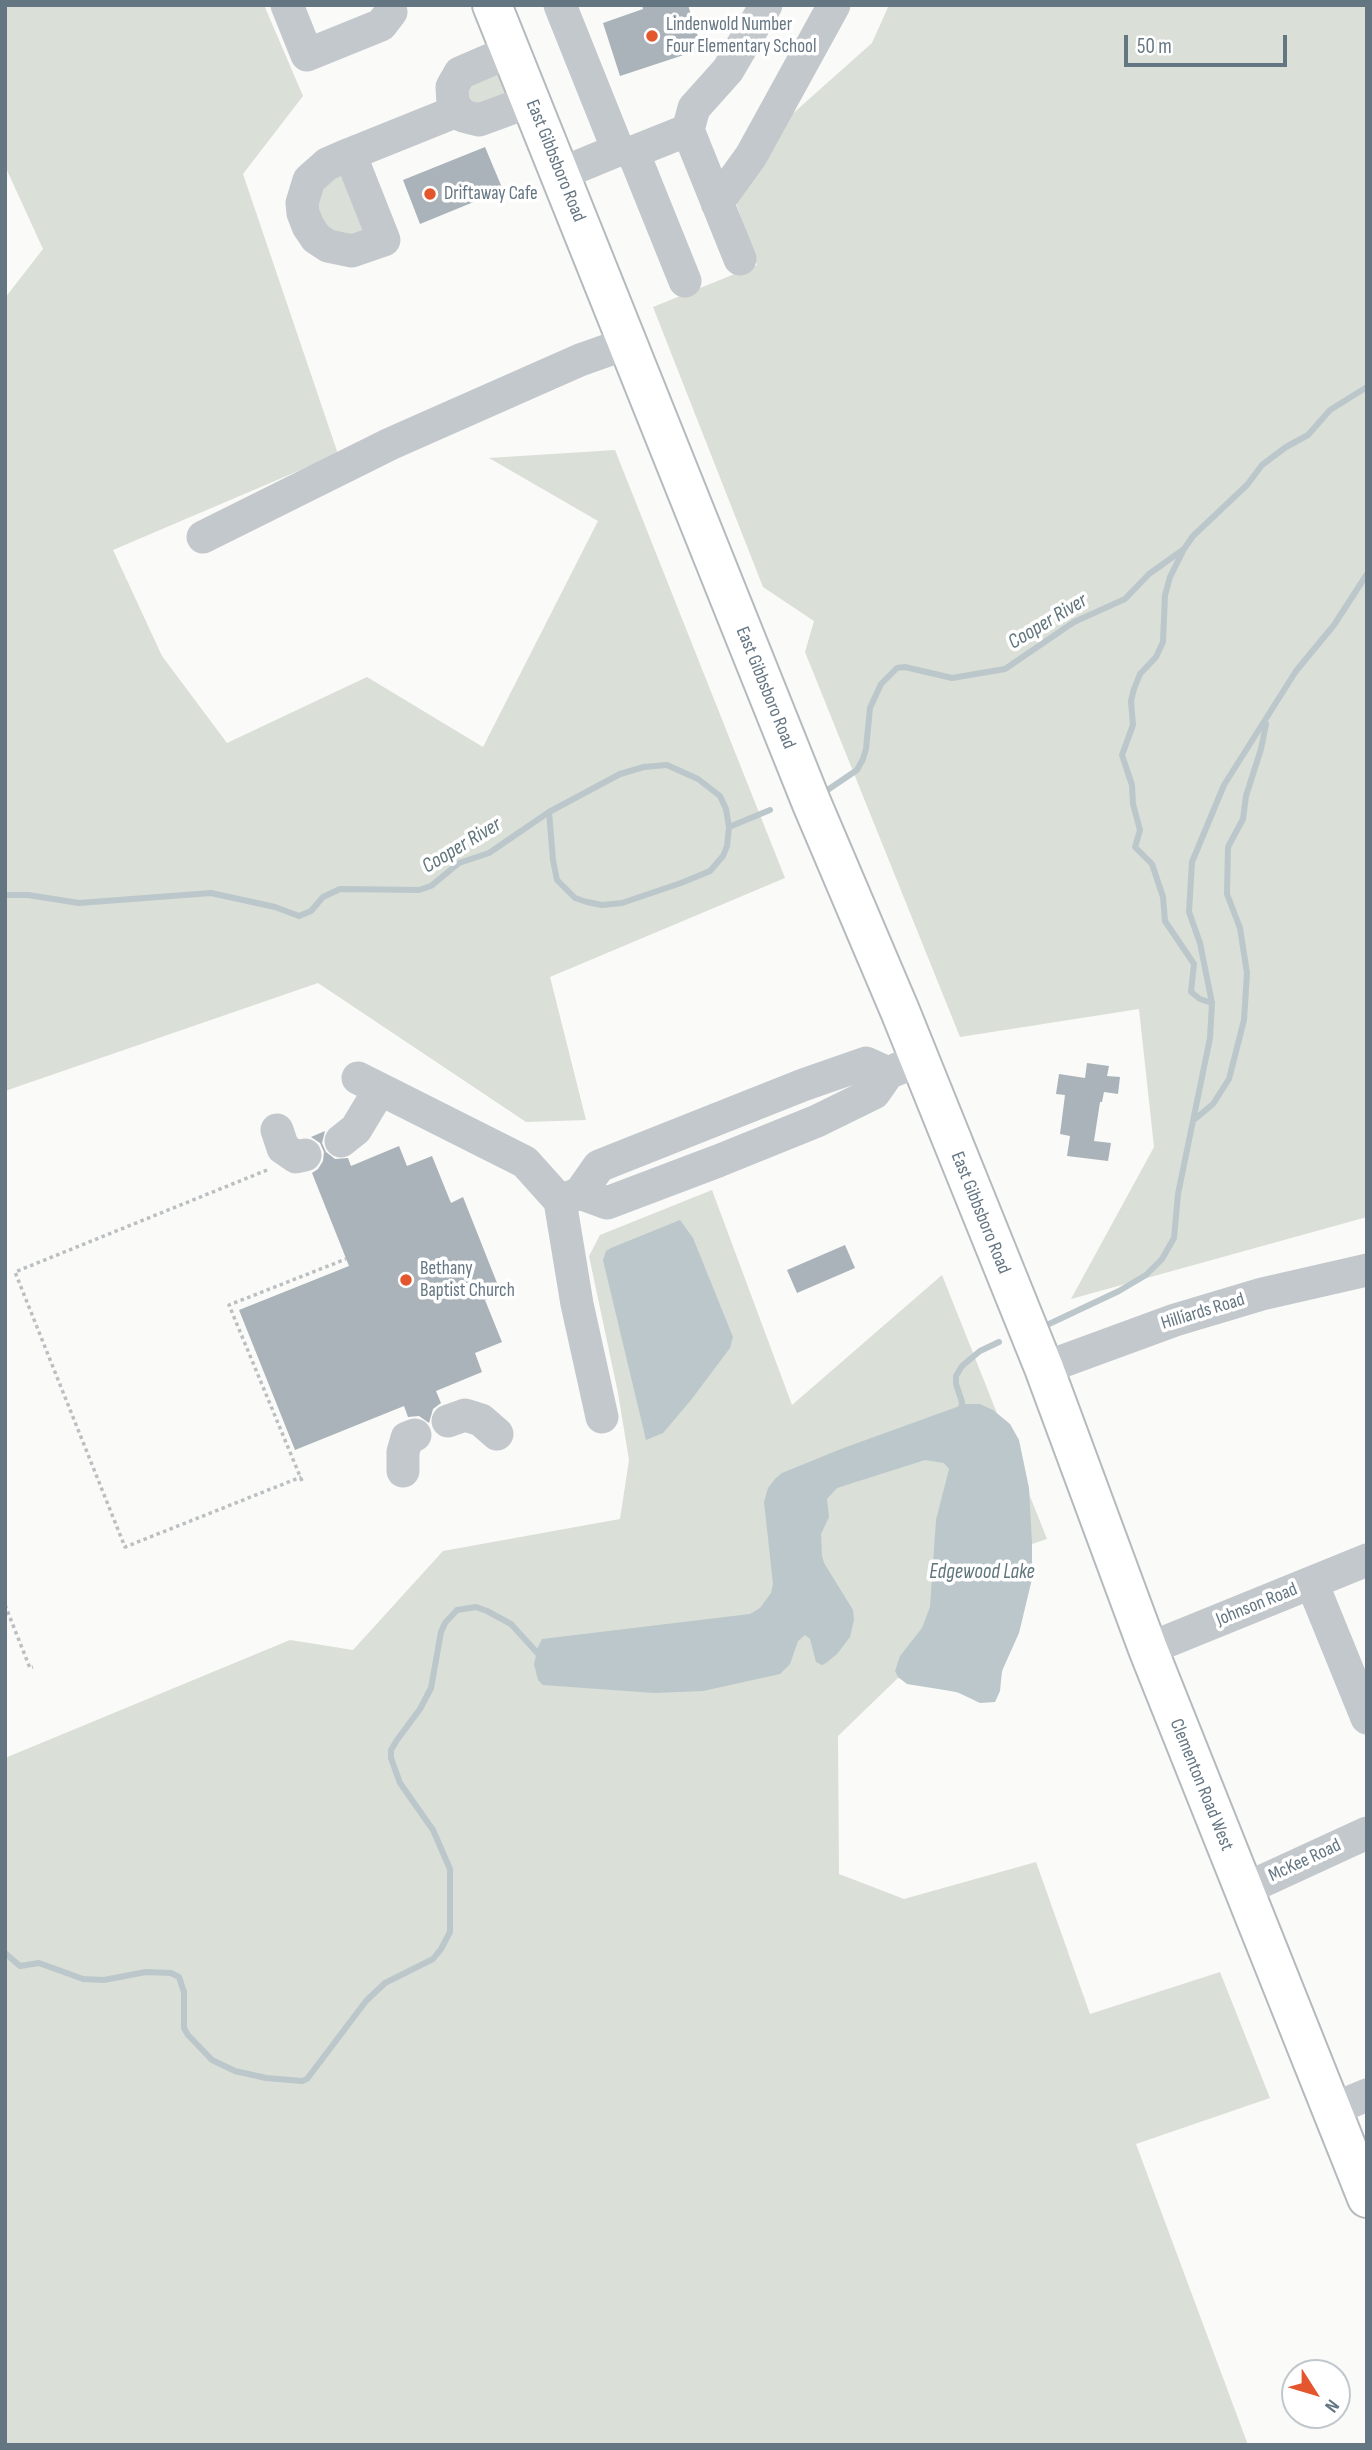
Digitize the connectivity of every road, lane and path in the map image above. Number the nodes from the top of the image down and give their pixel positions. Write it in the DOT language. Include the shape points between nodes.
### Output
graph roads {
  1 [pos="287,5"];
  2 [pos="492,5"];
  3 [pos="560,5"];
  4 [pos="766,5"];
  5 [pos="834,5"];
  6 [pos="396,7"];
  7 [pos="511,51"];
  8 [pos="531,101"];
  9 [pos="457,111"];
  10 [pos="688,130"];
  11 [pos="626,151"];
  12 [pos="350,154"];
  13 [pos="560,174"];
  14 [pos="717,203"];
  15 [pos="740,259"];
  16 [pos="685,281"];
  17 [pos="628,343"];
  18 [pos="203,537"];
  19 [pos="903,1066"];
  20 [pos="803,1084"];
  21 [pos="817,1121"];
  22 [pos="705,1123"];
  23 [pos="277,1130"];
  24 [pos="341,1141"];
  25 [pos="305,1155"];
  26 [pos="718,1161"];
  27 [pos="270,1169"];
  28 [pos="570,1197"];
  29 [pos="346,1259"];
  30 [pos="1367,1270"];
  31 [pos="1044,1368"];
  32 [pos="601,1417"];
  33 [pos="448,1421"];
  34 [pos="497,1434"];
  35 [pos="415,1435"];
  36 [pos="403,1471"];
  37 [pos="1367,1560"];
  38 [pos="1312,1583"];
  39 [pos="5,1605"];
  40 [pos="1148,1649"];
  41 [pos="33,1667"];
  42 [pos="1367,1718"];
  43 [pos="1367,1833"];
  44 [pos="1243,1890"];
  45 [pos="1367,2095"];
  46 [pos="1331,2110"];
  47 [pos="1367,2198"];
  1 -- 6 [label="street" via="307,55 381,25"];
  2 -- 7 [label="main road, East Gibbsboro Road"];
  3 -- 11 [label="street"];
  4 -- 10 [label="street" via="727,70 694,108"];
  5 -- 14 [label="street" via="751,156"];
  7 -- 8 [label="main road, East Gibbsboro Road"];
  7 -- 9 [label="street" via="456,77 451,95"];
  8 -- 9 [label="street" via="479,120"];
  8 -- 13 [label="main road, East Gibbsboro Road"];
  9 -- 12 [label="street"];
  10 -- 11 [label="street"];
  10 -- 14 [label="street"];
  11 -- 13 [label="street"];
  11 -- 16 [label="street"];
  13 -- 17 [label="main road, East Gibbsboro Road"];
  14 -- 15 [label="street"];
  17 -- 18 [label="street" via="390,444"];
  17 -- 19 [label="main road, East Gibbsboro Road" via="812,804"];
  19 -- 20 [label="street" via="866,1063"];
  19 -- 21 [label="street" via="874,1093"];
  19 -- 31 [label="main road, East Gibbsboro Road"];
  20 -- 21 [label="street"];
  20 -- 22 [label="street"];
  21 -- 26 [label="street"];
  22 -- 26 [label="street"];
  22 -- 28 [label="street" via="600,1166"];
  23 -- 25 [label="street" via="283,1148 296,1157"];
  24 -- 28 [label="street" via="356,1129 369,1083 525,1163"];
  26 -- 28 [label="street" via="607,1203"];
  27 -- 29 [label="path" via="15,1272 125,1547 302,1479 229,1305"];
  28 -- 32 [label="street" via="577,1304"];
  30 -- 31 [label="street, Hilliards Road" via="1175,1320"];
  31 -- 40 [label="main road, Clementon Road West"];
  33 -- 34 [label="street" via="465,1415 481,1420"];
  35 -- 36 [label="street" via="407,1438"];
  37 -- 38 [label="street, Johnson Road"];
  38 -- 40 [label="street, Johnson Road"];
  38 -- 42 [label="street"];
  39 -- 41 [label="path"];
  40 -- 44 [label="main road, Clementon Road West"];
  43 -- 44 [label="street, McKee Road"];
  44 -- 46 [label="main road, Clementon Road West"];
  45 -- 46 [label="street"];
  46 -- 47 [label="main road, Clementon Road West"];
}
